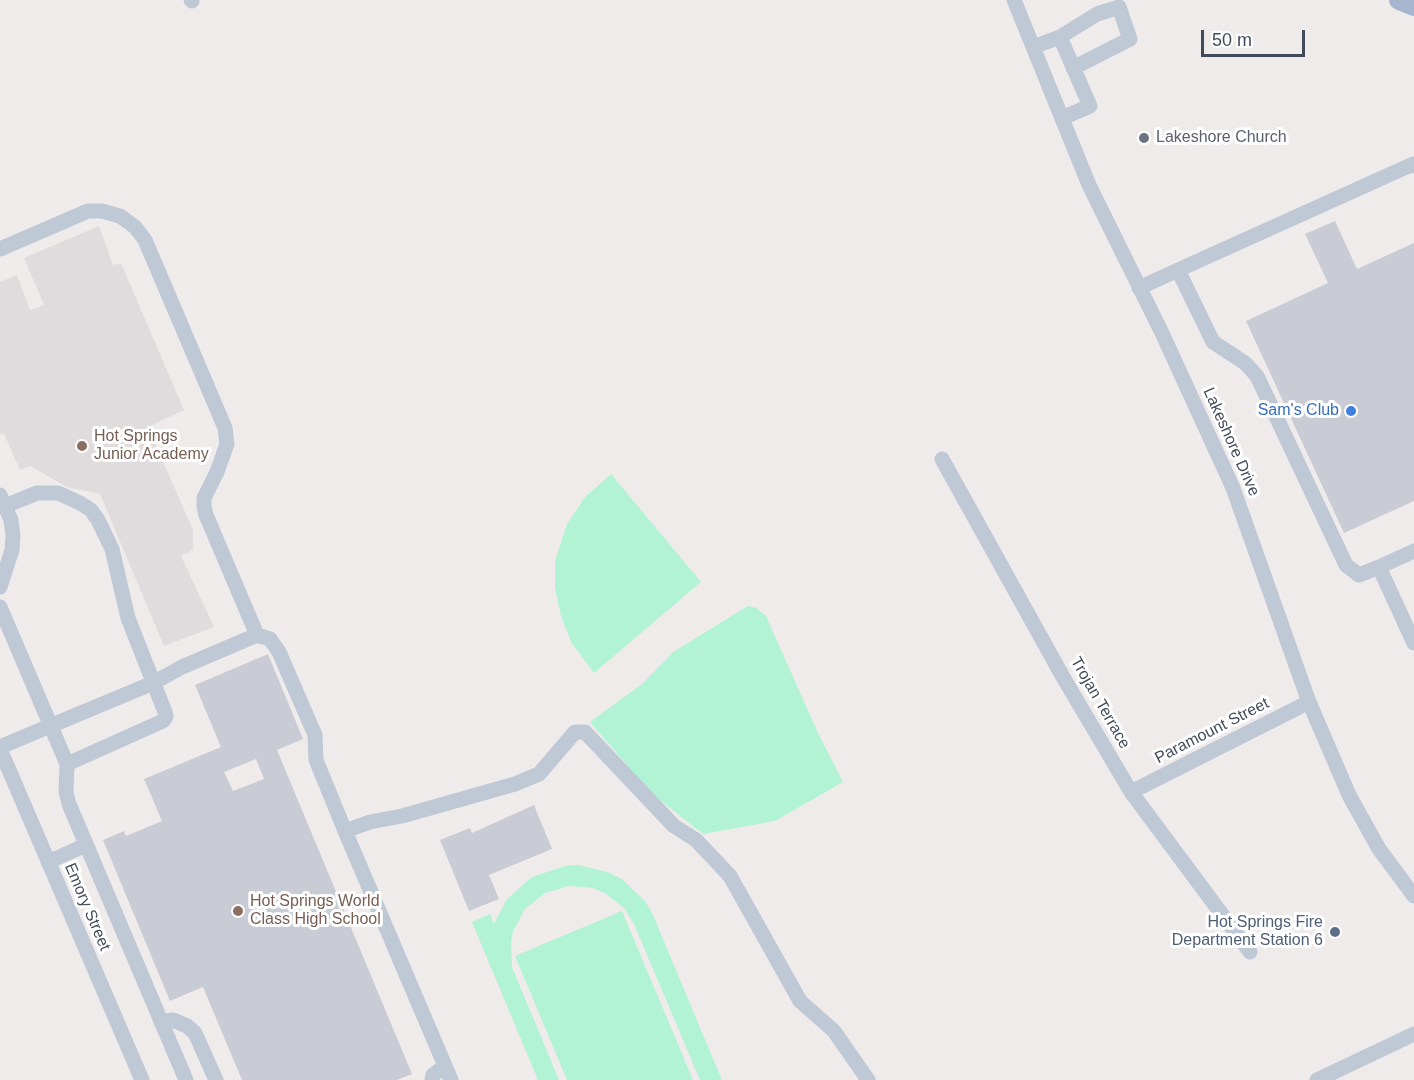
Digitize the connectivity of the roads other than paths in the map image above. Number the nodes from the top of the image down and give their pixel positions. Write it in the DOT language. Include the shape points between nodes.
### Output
graph roads {
  1 [pos="1014,0"];
  2 [pos="1399,0"];
  3 [pos="1414,6"];
  4 [pos="1060,37"];
  5 [pos="1033,47"];
  6 [pos="1073,68"];
  7 [pos="1062,118"];
  8 [pos="1414,166"];
  9 [pos="0,249"];
  10 [pos="1178,270"];
  11 [pos="1139,288"];
  12 [pos="942,459"];
  13 [pos="2,500"];
  14 [pos="1414,550"];
  15 [pos="1379,567"];
  16 [pos="0,587"];
  17 [pos="0,607"];
  18 [pos="257,635"];
  19 [pos="1414,643"];
  20 [pos="153,683"];
  21 [pos="1309,702"];
  22 [pos="50,726"];
  23 [pos="0,748"];
  24 [pos="67,764"];
  25 [pos="1131,792"];
  26 [pos="345,831"];
  27 [pos="86,845"];
  28 [pos="48,862"];
  29 [pos="1414,896"];
  30 [pos="1251,952"];
  31 [pos="161,1022"];
  32 [pos="1414,1034"];
  33 [pos="448,1073"];
  34 [pos="142,1080"];
  35 [pos="186,1080"];
  36 [pos="216,1080"];
  37 [pos="432,1080"];
  38 [pos="867,1080"];
  39 [pos="1317,1080"];
  1 -- 5 [label="street, Lakeshore Drive"];
  2 -- 3 [label="main road"];
  4 -- 5 [label="street"];
  4 -- 6 [label="street"];
  4 -- 6 [label="street" via="1097,14 1119,7 1130,39"];
  5 -- 7 [label="street, Lakeshore Drive"];
  6 -- 7 [label="street" via="1090,106"];
  7 -- 11 [label="street, Lakeshore Drive" via="1089,185"];
  8 -- 10 [label="street"];
  9 -- 18 [label="street" via="88,211 120,216 145,240 225,429 226,444 204,506"];
  10 -- 11 [label="street"];
  10 -- 15 [label="street" via="1213,342 1257,376 1346,565 1359,575"];
  11 -- 21 [label="street, Lakeshore Drive" via="1233,488"];
  12 -- 25 [label="street, Trojan Terrace"];
  13 -- 16 [label="street" via="13,536"];
  13 -- 20 [label="street" via="58,493 91,510 111,549 128,618"];
  14 -- 15 [label="street"];
  15 -- 19 [label="street"];
  17 -- 22 [label="street"];
  18 -- 20 [label="street"];
  18 -- 26 [label="street" via="270,639 279,652 315,735 316,760"];
  20 -- 22 [label="street"];
  20 -- 24 [label="street" via="165,712 163,722"];
  21 -- 25 [label="street, Paramount Street"];
  21 -- 29 [label="street, Lakeshore Drive" via="1348,795 1379,849"];
  22 -- 23 [label="street"];
  22 -- 24 [label="street"];
  23 -- 28 [label="street, Emory Street"];
  24 -- 27 [label="street" via="67,798"];
  25 -- 30 [label="street, Trojan Terrace"];
  26 -- 33 [label="street"];
  26 -- 38 [label="street" via="516,784 539,774 575,732 585,732 674,826 696,840 730,876 800,1001 834,1031"];
  27 -- 28 [label="street"];
  27 -- 31 [label="street"];
  28 -- 34 [label="street, Emory Street"];
  31 -- 35 [label="street"];
  31 -- 36 [label="street" via="173,1020 195,1033"];
  32 -- 39 [label="street"];
  33 -- 37 [label="street" via="433,1075"];
}
